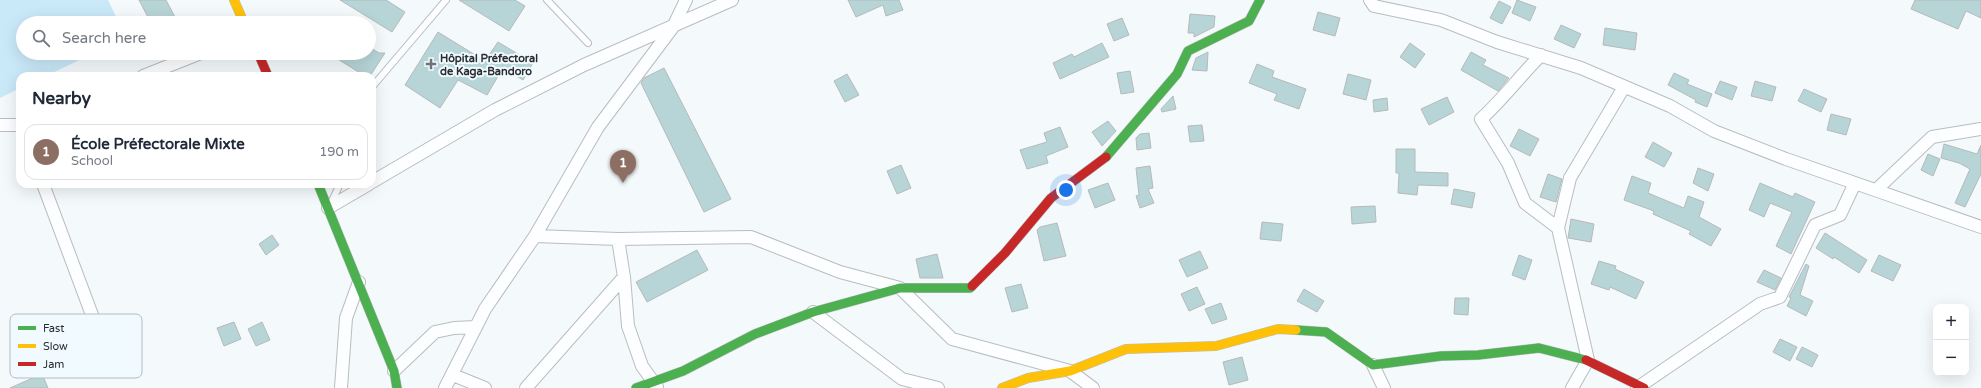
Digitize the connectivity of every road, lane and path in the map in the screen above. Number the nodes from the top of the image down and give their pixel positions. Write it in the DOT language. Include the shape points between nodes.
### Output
graph roads {
  1 [pos="235,0"];
  2 [pos="446,0"];
  3 [pos="547,0"];
  4 [pos="686,0"];
  5 [pos="732,0"];
  6 [pos="1260,0"];
  7 [pos="1370,0"];
  8 [pos="241,16"];
  9 [pos="673,27"];
  10 [pos="588,43"];
  11 [pos="1541,55"];
  12 [pos="183,60"];
  13 [pos="261,60"];
  14 [pos="153,72"];
  15 [pos="266,72"];
  16 [pos="376,82"];
  17 [pos="1624,86"];
  18 [pos="0,125"];
  19 [pos="16,125"];
  20 [pos="1981,129"];
  21 [pos="376,180"];
  22 [pos="1855,183"];
  23 [pos="44,188"];
  24 [pos="320,188"];
  25 [pos="338,188"];
  26 [pos="362,188"];
  27 [pos="1876,190"];
  28 [pos="328,208"];
  29 [pos="1981,227"];
  30 [pos="1558,228"];
  31 [pos="535,236"];
  32 [pos="618,239"];
  33 [pos="624,277"];
  34 [pos="359,282"];
  35 [pos="900,288"];
  36 [pos="813,312"];
  37 [pos="92,314"];
  38 [pos="476,327"];
  39 [pos="1588,360"];
  40 [pos="1372,364"];
  41 [pos="394,371"];
  42 [pos="1070,371"];
  43 [pos="453,375"];
  44 [pos="656,385"];
  45 [pos="1641,387"];
  46 [pos="341,388"];
  47 [pos="397,388"];
  48 [pos="445,388"];
  49 [pos="485,388"];
  50 [pos="526,388"];
  51 [pos="636,388"];
  52 [pos="938,388"];
  53 [pos="1002,388"];
  54 [pos="1093,388"];
  55 [pos="1384,388"];
  56 [pos="1572,388"];
  1 -- 8 [label="street"];
  2 -- 16 [label="lane"];
  3 -- 10 [label="lane"];
  4 -- 9 [label="street"];
  5 -- 9 [label="street"];
  6 -- 35 [label="street" via="1249,22 1188,51 1177,74 1108,156 1051,198 1005,253 970,288"];
  7 -- 11 [label="street" via="1374,6 1441,20 1497,42"];
  9 -- 21 [label="street" via="584,65 495,110"];
  9 -- 31 [label="street" via="598,127"];
  11 -- 17 [label="street"];
  11 -- 30 [label="street" via="1481,119 1508,163 1525,203"];
  12 -- 14 [label="street"];
  13 -- 15 [label="street"];
  17 -- 22 [label="street" via="1670,106 1714,131"];
  17 -- 30 [label="street" via="1570,178"];
  18 -- 19 [label="street"];
  20 -- 27 [label="street" via="1932,137"];
  22 -- 27 [label="street"];
  22 -- 45 [label="street" via="1840,215 1815,225 1780,297 1760,304"];
  23 -- 37 [label="street"];
  24 -- 28 [label="street"];
  25 -- 28 [label="lane"];
  26 -- 28 [label="street"];
  27 -- 29 [label="street"];
  28 -- 34 [label="street"];
  30 -- 39 [label="street"];
  31 -- 32 [label="street"];
  31 -- 38 [label="street" via="484,309"];
  32 -- 33 [label="street"];
  32 -- 35 [label="street" via="751,237 840,272"];
  33 -- 44 [label="street" via="628,326 642,366"];
  33 -- 50 [label="street"];
  34 -- 41 [label="street"];
  34 -- 46 [label="street" via="346,318"];
  35 -- 36 [label="street"];
  35 -- 42 [label="street" via="952,339"];
  36 -- 44 [label="street" via="755,334"];
  36 -- 52 [label="street" via="902,379"];
  38 -- 41 [label="street" via="435,332"];
  38 -- 43 [label="street"];
  39 -- 40 [label="street" via="1539,348"];
  39 -- 45 [label="street"];
  39 -- 56 [label="street"];
  40 -- 42 [label="street" via="1326,332 1278,329 1216,346 1126,349"];
  40 -- 55 [label="street"];
  41 -- 47 [label="street"];
  42 -- 53 [label="street" via="1028,378"];
  42 -- 54 [label="street"];
  43 -- 48 [label="street"];
  43 -- 49 [label="street"];
  44 -- 51 [label="street"];
}
